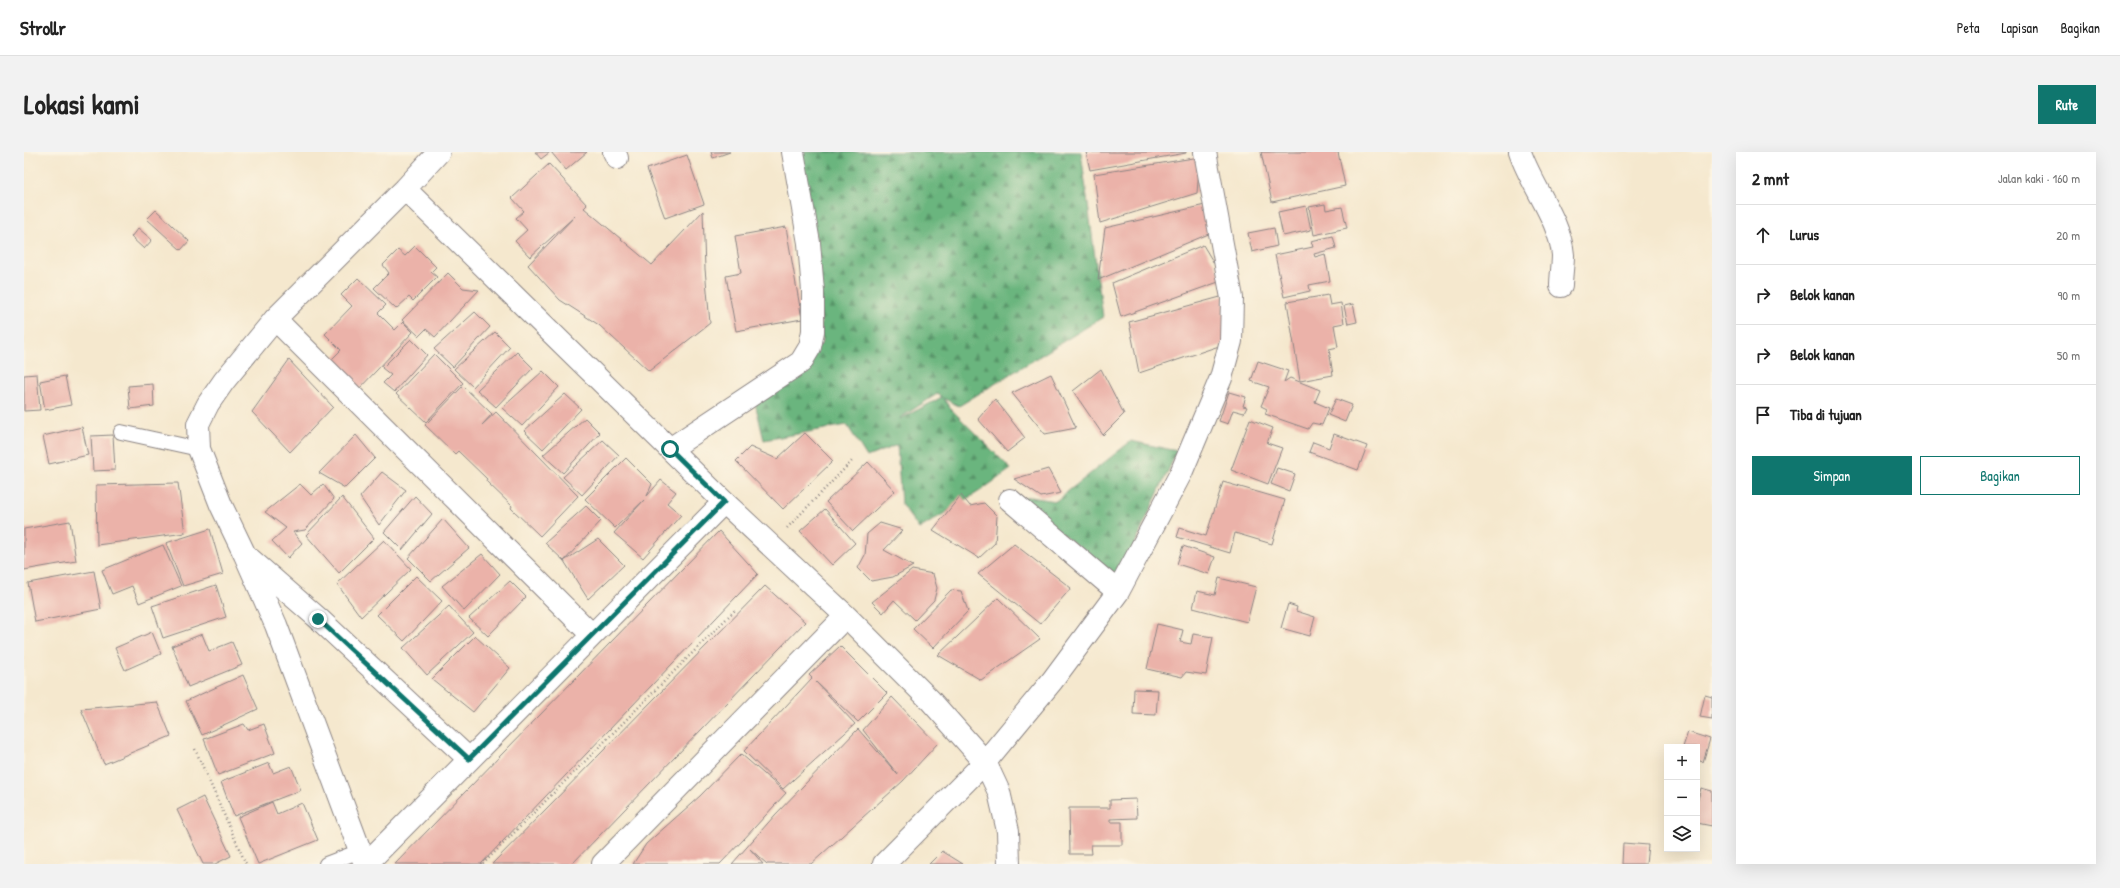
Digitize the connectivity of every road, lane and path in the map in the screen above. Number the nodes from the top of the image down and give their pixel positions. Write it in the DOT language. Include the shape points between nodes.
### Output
graph roads {
  1 [pos="439,152"];
  2 [pos="793,152"];
  3 [pos="1204,152"];
  4 [pos="1520,152"];
  5 [pos="405,189"];
  6 [pos="1561,286"];
  7 [pos="275,319"];
  8 [pos="121,432"];
  9 [pos="199,449"];
  10 [pos="670,449"];
  11 [pos="852,461"];
  12 [pos="1010,500"];
  13 [pos="724,502"];
  14 [pos="771,545"];
  15 [pos="246,555"];
  16 [pos="1118,592"];
  17 [pos="736,609"];
  18 [pos="846,616"];
  19 [pos="592,635"];
  20 [pos="195,749"];
  21 [pos="469,759"];
  22 [pos="985,762"];
  23 [pos="364,860"];
  24 [pos="246,864"];
  25 [pos="326,864"];
  26 [pos="483,864"];
  27 [pos="603,864"];
  28 [pos="884,864"];
  29 [pos="1010,864"];
  1 -- 5 [label="street"];
  2 -- 10 [label="street" via="809,242 813,298 810,348 801,362"];
  3 -- 16 [label="street" via="1232,298 1231,341 1221,378 1181,473"];
  4 -- 6 [label="street" via="1524,166 1556,229 1563,255"];
  5 -- 7 [label="street"];
  5 -- 10 [label="street"];
  7 -- 9 [label="street" via="208,404 198,424"];
  7 -- 19 [label="street"];
  8 -- 9 [label="lane"];
  9 -- 15 [label="street" via="221,505"];
  10 -- 13 [label="street"];
  11 -- 14 [label="path"];
  12 -- 16 [label="street"];
  13 -- 14 [label="street"];
  13 -- 19 [label="street"];
  14 -- 18 [label="street"];
  15 -- 21 [label="street"];
  15 -- 23 [label="street" via="276,625"];
  16 -- 22 [label="street" via="1052,681"];
  17 -- 26 [label="path"];
  18 -- 22 [label="street" via="930,700"];
  18 -- 27 [label="street"];
  19 -- 21 [label="street"];
  20 -- 24 [label="path"];
  21 -- 23 [label="street"];
  22 -- 28 [label="street"];
  22 -- 29 [label="street" via="999,792 1008,831"];
  23 -- 25 [label="lane"];
}
